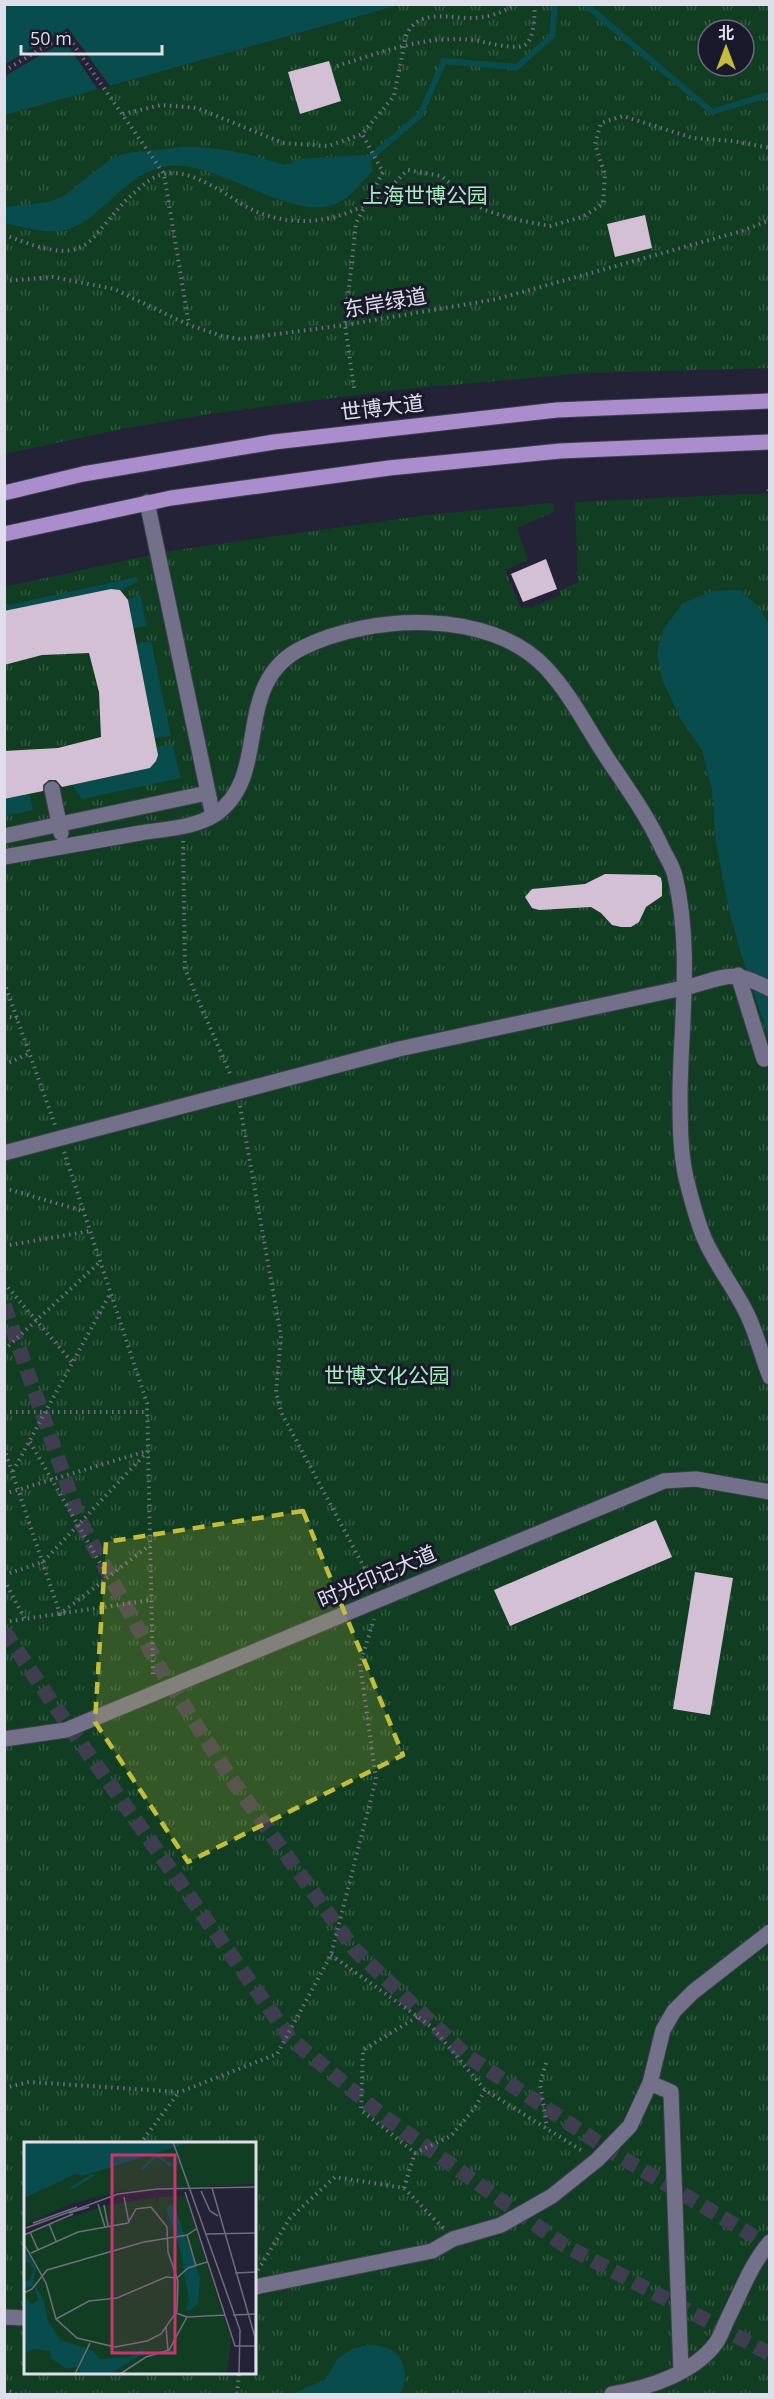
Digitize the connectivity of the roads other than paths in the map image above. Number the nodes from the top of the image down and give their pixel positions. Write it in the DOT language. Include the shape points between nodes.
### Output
graph roads {
  1 [pos="770,401"];
  2 [pos="770,442"];
  3 [pos="4,493"];
  4 [pos="147,502"];
  5 [pos="4,534"];
  6 [pos="52,789"];
  7 [pos="207,793"];
  8 [pos="213,816"];
  9 [pos="59,824"];
  10 [pos="4,836"];
  11 [pos="63,846"];
  12 [pos="4,857"];
  13 [pos="738,975"];
  14 [pos="684,988"];
  15 [pos="770,989"];
  16 [pos="764,1059"];
  17 [pos="4,1153"];
  18 [pos="770,1377"];
  19 [pos="770,1492"];
  20 [pos="4,1739"];
  21 [pos="770,1932"];
  22 [pos="650,2083"];
  23 [pos="770,2242"];
  24 [pos="256,2287"];
  25 [pos="4,2317"];
  26 [pos="24,2318"];
  27 [pos="681,2372"];
  28 [pos="612,2394"];
  1 -- 3 [label="main road, 世博大道" via="557,410 307,438 83,474"];
  2 -- 4 [label="main road" via="490,457"];
  4 -- 5 [label="main road"];
  4 -- 7 [label="street"];
  6 -- 9 [label="street"];
  7 -- 8 [label="street"];
  7 -- 9 [label="street"];
  8 -- 11 [label="street"];
  8 -- 14 [label="street" via="239,789 263,687 275,667 300,648 369,627 404,622 481,631 515,644 547,669 573,700 651,824 675,874 685,950"];
  9 -- 10 [label="street"];
  9 -- 11 [label="street"];
  11 -- 12 [label="street"];
  13 -- 14 [label="street"];
  13 -- 15 [label="street"];
  13 -- 16 [label="street"];
  14 -- 17 [label="street" via="399,1049"];
  14 -- 18 [label="street" via="680,1123 686,1176 705,1240 749,1317"];
  19 -- 20 [label="street, 时光印记大道" via="696,1479 664,1481 66,1730"];
  21 -- 22 [label="street" via="693,1992 674,2012 663,2030"];
  22 -- 24 [label="street" via="630,2126 597,2160 552,2196 501,2225 432,2251"];
  22 -- 27 [label="street" via="671,2092"];
  23 -- 27 [label="street" via="758,2255 717,2342"];
  25 -- 26 [label="street"];
  27 -- 28 [label="street" via="638,2390"];
}
